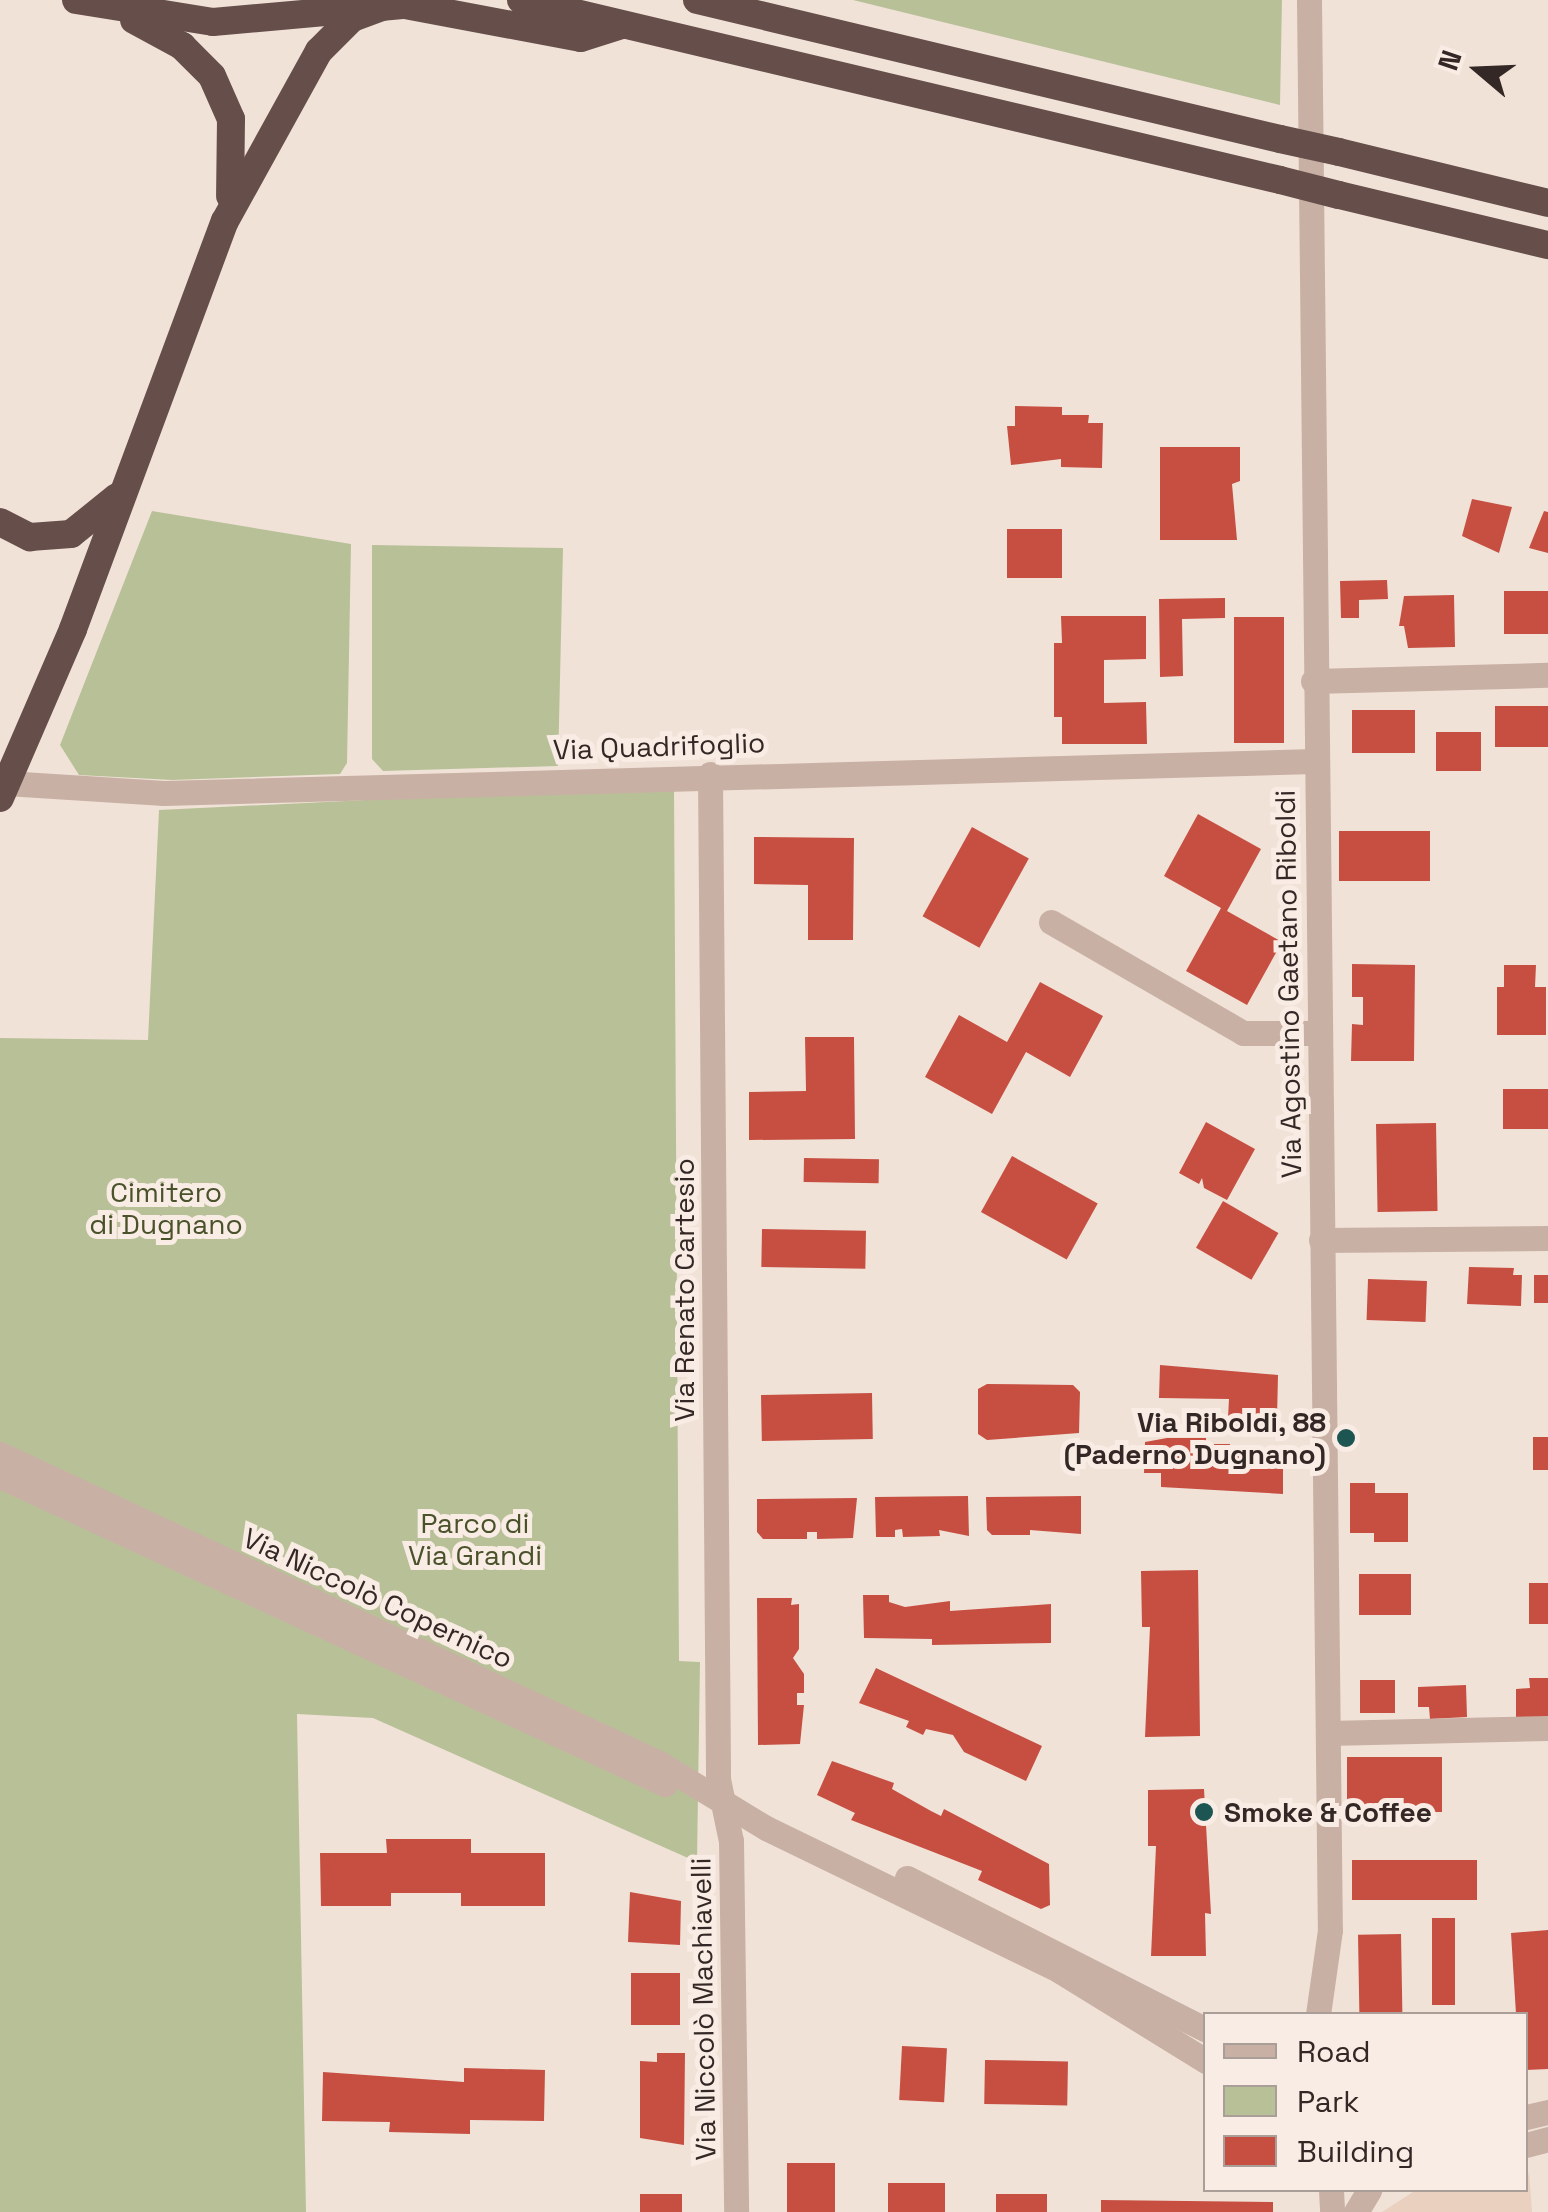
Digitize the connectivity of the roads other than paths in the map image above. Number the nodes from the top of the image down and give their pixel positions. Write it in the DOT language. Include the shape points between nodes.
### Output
graph roads {
  1 [pos="521,0"];
  2 [pos="696,0"];
  3 [pos="730,0"];
  4 [pos="1309,0"];
  5 [pos="86,2"];
  6 [pos="382,7"];
  7 [pos="623,24"];
  8 [pos="809,27"];
  9 [pos="1548,203"];
  10 [pos="225,221"];
  11 [pos="1548,245"];
  12 [pos="117,497"];
  13 [pos="0,522"];
  14 [pos="1548,675"];
  15 [pos="1314,680"];
  16 [pos="1315,761"];
  17 [pos="710,774"];
  18 [pos="3,790"];
  19 [pos="1050,922"];
  20 [pos="1318,1033"];
  21 [pos="1548,1238"];
  22 [pos="1321,1240"];
  23 [pos="0,1454"];
  24 [pos="0,1476"];
  25 [pos="1548,1728"];
  26 [pos="1328,1733"];
  27 [pos="725,1806"];
  28 [pos="1322,2009"];
  29 [pos="1203,2028"];
  30 [pos="1203,2059"];
  31 [pos="736,2212"];
  1 -- 7 [label="highway"];
  2 -- 8 [label="highway"];
  3 -- 8 [label="highway"];
  4 -- 15 [label="street, Via Agostino Gaetano Riboldi"];
  5 -- 6 [label="highway" via="252,22"];
  5 -- 10 [label="highway" via="166,35 212,76 234,139"];
  6 -- 7 [label="highway" via="449,10 581,38"];
  6 -- 10 [label="highway" via="352,18 319,50"];
  7 -- 11 [label="highway, bridge"];
  8 -- 9 [label="highway, bridge"];
  10 -- 12 [label="highway"];
  12 -- 13 [label="highway" via="71,534 30,537"];
  12 -- 18 [label="highway" via="73,629"];
  14 -- 15 [label="street"];
  15 -- 16 [label="street, Via Agostino Gaetano Riboldi"];
  16 -- 17 [label="street, Via Quadrifoglio"];
  16 -- 20 [label="street, Via Agostino Gaetano Riboldi"];
  17 -- 18 [label="street, Via Quadrifoglio" via="164,794"];
  17 -- 27 [label="street, Via Renato Cartesio" via="718,1779"];
  19 -- 20 [label="street" via="1243,1033"];
  20 -- 22 [label="street, Via Agostino Gaetano Riboldi"];
  21 -- 22 [label="street"];
  22 -- 26 [label="street, Via Agostino Gaetano Riboldi"];
  23 -- 27 [label="street, Via Niccolò Copernico" via="660,1763"];
  24 -- 27 [label="street, Via Niccolò Copernico" via="652,1779"];
  25 -- 26 [label="street"];
  26 -- 28 [label="street, Via Agostino Gaetano Riboldi" via="1328,1967"];
  27 -- 29 [label="street, Via Niccolò Copernico" via="805,1832 948,1897"];
  27 -- 30 [label="street, Via Niccolò Copernico" via="1060,1971"];
  27 -- 31 [label="street, Via Niccolò Machiavelli" via="731,1842"];
}
